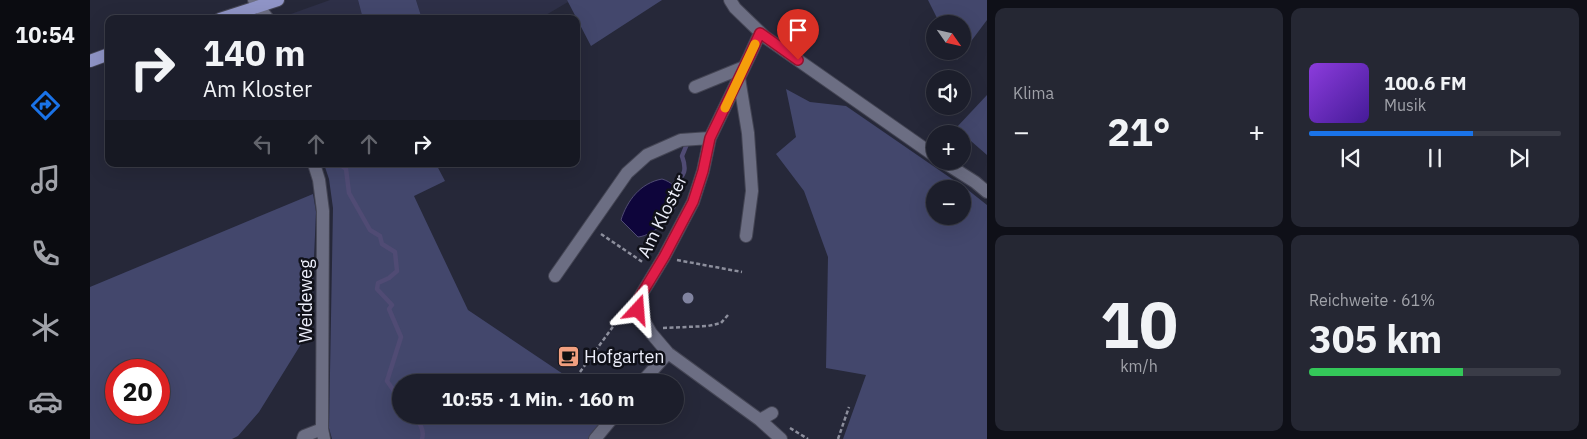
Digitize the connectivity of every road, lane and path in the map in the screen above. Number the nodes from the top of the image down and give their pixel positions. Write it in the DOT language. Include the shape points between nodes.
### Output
graph roads {
  1 [pos="278,0"];
  2 [pos="730,0"];
  3 [pos="257,3"];
  4 [pos="229,15"];
  5 [pos="265,15"];
  6 [pos="760,33"];
  7 [pos="105,55"];
  8 [pos="90,60"];
  9 [pos="742,73"];
  10 [pos="695,88"];
  11 [pos="710,138"];
  12 [pos="926,150"];
  13 [pos="315,167"];
  14 [pos="956,170"];
  15 [pos="987,192"];
  16 [pos="590,226"];
  17 [pos="746,236"];
  18 [pos="664,257"];
  19 [pos="656,270"];
  20 [pos="742,272"];
  21 [pos="555,276"];
  22 [pos="638,300"];
  23 [pos="728,315"];
  24 [pos="651,333"];
  25 [pos="668,352"];
  26 [pos="580,372"];
  27 [pos="649,374"];
  28 [pos="849,407"];
  29 [pos="772,413"];
  30 [pos="760,420"];
  31 [pos="608,424"];
  32 [pos="323,434"];
  33 [pos="303,439"];
  34 [pos="595,439"];
  35 [pos="781,439"];
  36 [pos="838,439"];
  1 -- 3 [label="main road"];
  2 -- 6 [label="street"];
  3 -- 4 [label="main road"];
  3 -- 5 [label="street"];
  6 -- 9 [label="street, Am Kloster"];
  6 -- 12 [label="street"];
  7 -- 8 [label="main road"];
  9 -- 10 [label="street"];
  9 -- 11 [label="street, Am Kloster"];
  9 -- 17 [label="street" via="752,191"];
  11 -- 16 [label="street" via="681,140 647,155 627,173"];
  11 -- 18 [label="street, Am Kloster" via="693,202"];
  13 -- 32 [label="street, Weideweg" via="323,210"];
  14 -- 15 [label="street"];
  16 -- 19 [label="path"];
  16 -- 21 [label="street"];
  18 -- 19 [label="street, Am Kloster"];
  18 -- 20 [label="path"];
  19 -- 22 [label="street, Am Kloster"];
  22 -- 24 [label="street" via="638,310"];
  22 -- 26 [label="path" via="628,306"];
  23 -- 24 [label="path" via="721,323 657,328"];
  24 -- 25 [label="street"];
  25 -- 27 [label="street"];
  25 -- 30 [label="street"];
  28 -- 36 [label="path"];
  29 -- 30 [label="street"];
  30 -- 35 [label="street"];
  31 -- 34 [label="street"];
  32 -- 33 [label="street" via="304,436"];
}
